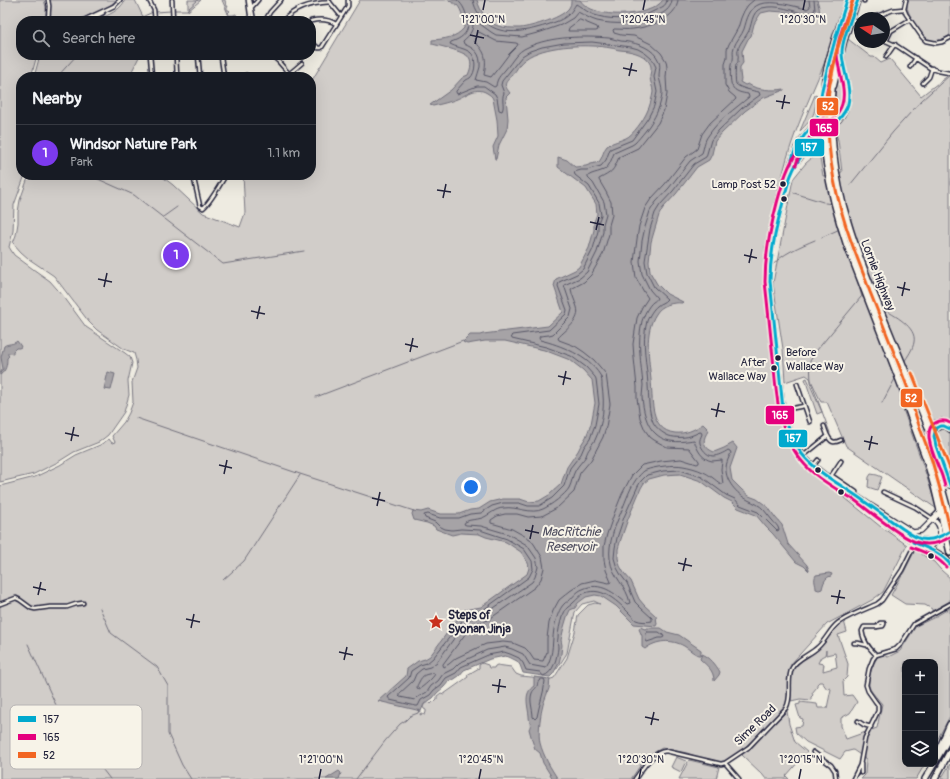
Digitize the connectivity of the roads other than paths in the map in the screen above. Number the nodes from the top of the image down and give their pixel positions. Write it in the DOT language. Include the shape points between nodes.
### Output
graph roads {
  1 [pos="48,0"];
  2 [pos="121,0"];
  3 [pos="149,0"];
  4 [pos="172,0"];
  5 [pos="249,0"];
  6 [pos="258,0"];
  7 [pos="281,0"];
  8 [pos="348,0"];
  9 [pos="848,0"];
  10 [pos="854,0"];
  11 [pos="858,0"];
  12 [pos="906,0"];
  13 [pos="329,1"];
  14 [pos="252,7"];
  15 [pos="904,9"];
  16 [pos="888,12"];
  17 [pos="48,16"];
  18 [pos="93,16"];
  19 [pos="97,16"];
  20 [pos="155,16"];
  21 [pos="173,16"];
  22 [pos="251,16"];
  23 [pos="252,16"];
  24 [pos="268,16"];
  25 [pos="288,16"];
  26 [pos="341,16"];
  27 [pos="316,20"];
  28 [pos="851,20"];
  29 [pos="854,20"];
  30 [pos="909,20"];
  31 [pos="336,24"];
  32 [pos="890,32"];
  33 [pos="950,38"];
  34 [pos="890,42"];
  35 [pos="894,44"];
  36 [pos="316,46"];
  37 [pos="842,51"];
  38 [pos="886,57"];
  39 [pos="916,58"];
  40 [pos="150,60"];
  41 [pos="176,60"];
  42 [pos="198,60"];
  43 [pos="221,60"];
  44 [pos="278,61"];
  45 [pos="302,63"];
  46 [pos="910,67"];
  47 [pos="932,68"];
  48 [pos="152,72"];
  49 [pos="177,72"];
  50 [pos="200,72"];
  51 [pos="223,72"];
  52 [pos="287,72"];
  53 [pos="291,72"];
  54 [pos="949,73"];
  55 [pos="825,80"];
  56 [pos="923,83"];
  57 [pos="832,94"];
  58 [pos="839,120"];
  59 [pos="817,140"];
  60 [pos="194,180"];
  61 [pos="223,180"];
  62 [pos="771,314"];
  63 [pos="796,384"];
  64 [pos="906,397"];
  65 [pos="804,406"];
  66 [pos="782,410"];
  67 [pos="810,422"];
  68 [pos="824,426"];
  69 [pos="950,429"];
  70 [pos="828,436"];
  71 [pos="841,440"];
  72 [pos="925,443"];
  73 [pos="937,451"];
  74 [pos="803,456"];
  75 [pos="818,460"];
  76 [pos="841,461"];
  77 [pos="813,467"];
  78 [pos="822,475"];
  79 [pos="830,477"];
  80 [pos="950,485"];
  81 [pos="883,492"];
  82 [pos="854,497"];
  83 [pos="872,506"];
  84 [pos="940,510"];
  85 [pos="875,514"];
  86 [pos="950,516"];
  87 [pos="934,518"];
  88 [pos="942,519"];
  89 [pos="929,524"];
  90 [pos="938,524"];
  91 [pos="950,536"];
  92 [pos="915,542"];
  93 [pos="928,549"];
  94 [pos="950,553"];
  95 [pos="950,564"];
  96 [pos="83,603"];
  97 [pos="0,604"];
  98 [pos="950,604"];
  99 [pos="878,627"];
  100 [pos="854,643"];
  101 [pos="867,645"];
  102 [pos="876,655"];
  103 [pos="858,721"];
  104 [pos="950,724"];
  105 [pos="871,727"];
  106 [pos="950,736"];
  107 [pos="938,751"];
  108 [pos="950,751"];
  109 [pos="813,752"];
  110 [pos="938,756"];
  111 [pos="950,758"];
  112 [pos="861,760"];
  113 [pos="725,763"];
  114 [pos="932,767"];
  115 [pos="861,773"];
  116 [pos="635,779"];
  117 [pos="739,779"];
  118 [pos="836,779"];
  119 [pos="853,779"];
  120 [pos="925,779"];
  121 [pos="936,779"];
  1 -- 17 [label="street"];
  2 -- 18 [label="street"];
  2 -- 19 [label="street" via="114,8"];
  3 -- 20 [label="street"];
  4 -- 21 [label="street"];
  5 -- 14 [label="street"];
  5 -- 22 [label="street"];
  6 -- 14 [label="street"];
  7 -- 24 [label="street"];
  8 -- 26 [label="street" via="348,6"];
  9 -- 55 [label="highway, Lornie Highway" via="829,58"];
  10 -- 57 [label="highway, Lornie Highway" via="835,63"];
  11 -- 28 [label="main road"];
  12 -- 15 [label="street"];
  13 -- 25 [label="street" via="303,7"];
  13 -- 26 [label="street"];
  14 -- 23 [label="street"];
  15 -- 16 [label="street"];
  15 -- 30 [label="street"];
  26 -- 31 [label="street"];
  27 -- 31 [label="street" via="328,20"];
  28 -- 29 [label="street"];
  28 -- 37 [label="main road"];
  30 -- 32 [label="street"];
  30 -- 33 [label="street" via="926,41 936,43"];
  31 -- 36 [label="street" via="321,48"];
  34 -- 35 [label="street"];
  35 -- 38 [label="street"];
  35 -- 39 [label="street"];
  37 -- 57 [label="main road"];
  37 -- 58 [label="street" via="848,100 846,111"];
  39 -- 46 [label="street"];
  39 -- 47 [label="street"];
  40 -- 48 [label="street"];
  41 -- 49 [label="street"];
  42 -- 50 [label="street"];
  43 -- 51 [label="street"];
  44 -- 52 [label="street"];
  45 -- 53 [label="street"];
  47 -- 54 [label="street"];
  47 -- 56 [label="street" via="929,77"];
  55 -- 62 [label="street" via="818,117 793,155 773,228 767,274"];
  55 -- 64 [label="highway, Lornie Highway" via="824,138 835,206 846,243"];
  57 -- 73 [label="highway, Lornie Highway" via="831,123 843,205 854,241"];
  59 -- 62 [label="street" via="798,160 788,182 771,251"];
  60 -- 61 [label="street" via="202,208"];
  62 -- 66 [label="street"];
  63 -- 65 [label="street"];
  64 -- 72 [label="highway, Lornie Highway"];
  64 -- 84 [label="highway"];
  65 -- 66 [label="street"];
  65 -- 67 [label="street"];
  66 -- 74 [label="street" via="785,427 795,447"];
  68 -- 70 [label="street"];
  69 -- 73 [label="highway" via="944,425 936,429 934,433"];
  70 -- 71 [label="street" via="834,442"];
  70 -- 74 [label="street"];
  72 -- 86 [label="highway, Lornie Highway"];
  72 -- 91 [label="highway"];
  73 -- 80 [label="highway, Lornie Highway"];
  74 -- 77 [label="street"];
  75 -- 77 [label="street"];
  76 -- 79 [label="street"];
  77 -- 78 [label="street"];
  78 -- 79 [label="street"];
  78 -- 82 [label="street"];
  79 -- 82 [label="street"];
  81 -- 87 [label="street"];
  82 -- 83 [label="street"];
  82 -- 85 [label="street"];
  83 -- 85 [label="street" via="910,534 929,541 915,539"];
  83 -- 89 [label="street" via="913,532 921,531"];
  84 -- 87 [label="highway"];
  84 -- 88 [label="highway"];
  85 -- 92 [label="street"];
  87 -- 88 [label="highway"];
  87 -- 89 [label="street"];
  87 -- 90 [label="street"];
  88 -- 94 [label="highway"];
  89 -- 90 [label="street"];
  90 -- 93 [label="street" via="940,534"];
  92 -- 93 [label="street"];
  92 -- 113 [label="street, Sime Road" via="882,600 837,623 818,647 795,663 791,671 789,704 749,747"];
  93 -- 95 [label="highway" via="941,555"];
  96 -- 97 [label="street" via="35,609 16,598"];
  98 -- 102 [label="street" via="914,624 896,649"];
  99 -- 101 [label="street" via="862,629"];
  100 -- 101 [label="street"];
  101 -- 102 [label="street"];
  102 -- 105 [label="street" via="870,665 866,682 878,708"];
  103 -- 105 [label="street"];
  104 -- 107 [label="highway"];
  105 -- 112 [label="street" via="865,738"];
  106 -- 110 [label="highway"];
  108 -- 121 [label="highway"];
  109 -- 118 [label="street" via="831,765 835,770"];
  111 -- 121 [label="highway"];
  112 -- 115 [label="street"];
  112 -- 119 [label="street"];
  113 -- 116 [label="street" via="662,751 652,757"];
  113 -- 117 [label="street"];
  114 -- 120 [label="highway"];
}
